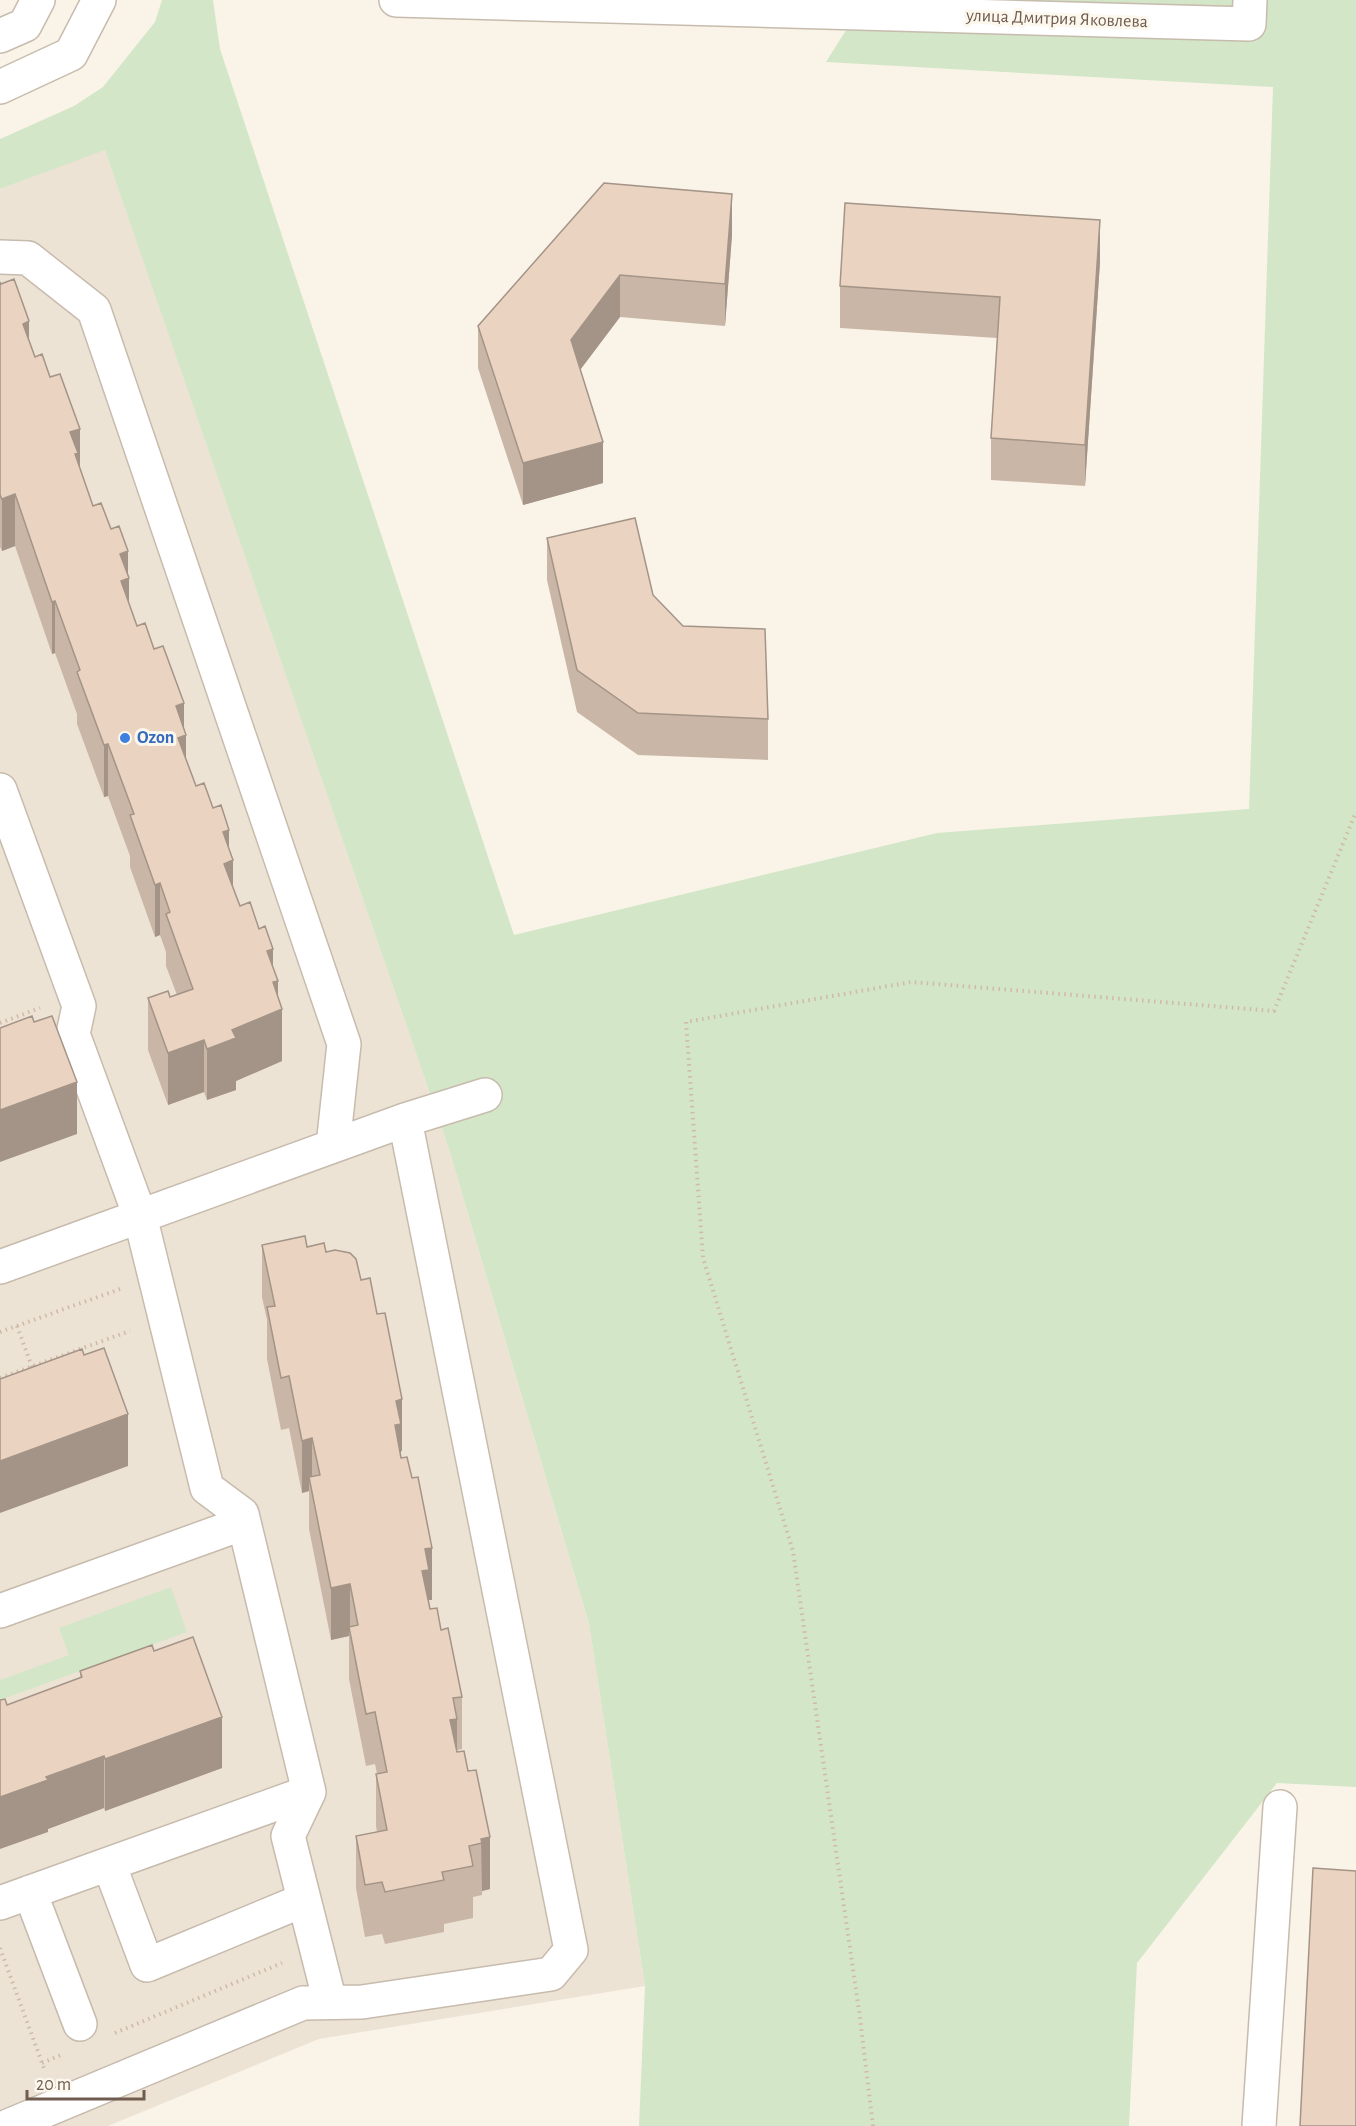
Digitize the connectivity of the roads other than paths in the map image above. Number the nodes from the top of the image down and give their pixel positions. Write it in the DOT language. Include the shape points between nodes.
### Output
graph roads {
  1 [pos="38,0"];
  2 [pos="99,0"];
  3 [pos="396,0"];
  4 [pos="1249,12"];
  5 [pos="0,36"];
  6 [pos="0,87"];
  7 [pos="0,257"];
  8 [pos="0,790"];
  9 [pos="12,859"];
  10 [pos="485,1095"];
  11 [pos="405,1119"];
  12 [pos="333,1146"];
  13 [pos="140,1216"];
  14 [pos="0,1267"];
  15 [pos="244,1523"];
  16 [pos="0,1611"];
  17 [pos="309,1792"];
  18 [pos="1280,1807"];
  19 [pos="109,1864"];
  20 [pos="15,1898"];
  21 [pos="304,1900"];
  22 [pos="330,2002"];
  23 [pos="94,2030"];
  24 [pos="8,2126"];
  25 [pos="1259,2126"];
  1 -- 5 [label="street" via="25,25"];
  2 -- 6 [label="street" via="70,54"];
  3 -- 4 [label="street, улица Дмитрия Яковлева"];
  7 -- 12 [label="street" via="28,258 94,310 344,1044"];
  8 -- 9 [label="street"];
  9 -- 13 [label="street" via="79,1006 73,1035"];
  10 -- 11 [label="street"];
  11 -- 12 [label="street"];
  11 -- 22 [label="street" via="571,1950 550,1974 363,2002"];
  12 -- 13 [label="street"];
  13 -- 14 [label="street"];
  13 -- 15 [label="street" via="207,1488 242,1514"];
  15 -- 16 [label="street"];
  15 -- 17 [label="street"];
  17 -- 19 [label="street"];
  17 -- 21 [label="street" via="288,1836"];
  18 -- 25 [label="street"];
  19 -- 20 [label="street"];
  19 -- 21 [label="street" via="147,1965"];
  20 -- 23 [label="street"];
  21 -- 22 [label="street"];
  22 -- 24 [label="street" via="303,2002"];
}
